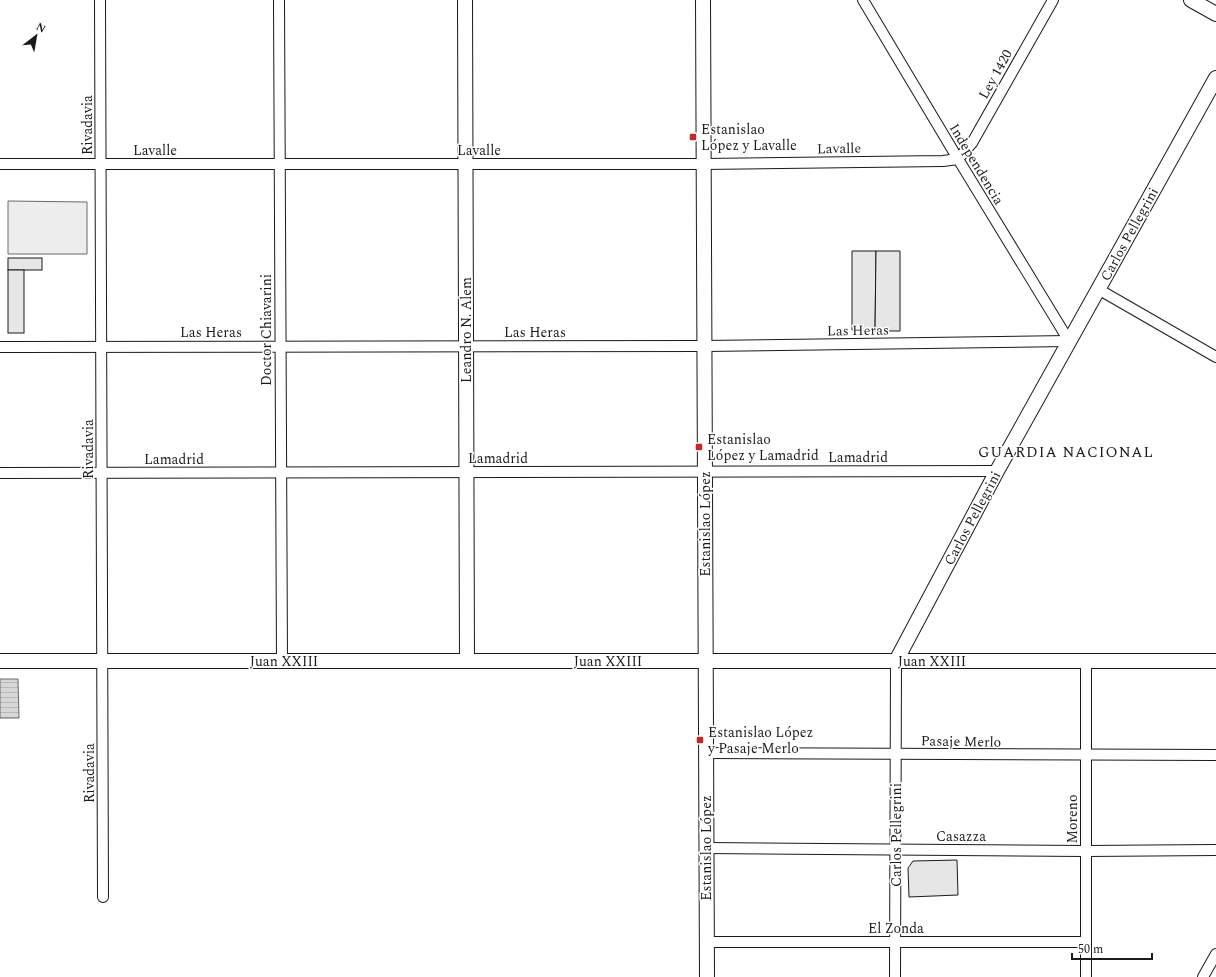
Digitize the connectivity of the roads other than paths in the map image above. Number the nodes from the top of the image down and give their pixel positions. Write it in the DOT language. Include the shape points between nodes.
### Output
graph roads {
  1 [pos="100,0"];
  2 [pos="279,0"];
  3 [pos="465,0"];
  4 [pos="703,0"];
  5 [pos="864,0"];
  6 [pos="1053,0"];
  7 [pos="1191,0"];
  8 [pos="1216,14"];
  9 [pos="1216,78"];
  10 [pos="958,159"];
  11 [pos="0,164"];
  12 [pos="101,164"];
  13 [pos="280,164"];
  14 [pos="466,164"];
  15 [pos="704,164"];
  16 [pos="1098,289"];
  17 [pos="1069,341"];
  18 [pos="101,346"];
  19 [pos="280,346"];
  20 [pos="466,346"];
  21 [pos="704,346"];
  22 [pos="0,347"];
  23 [pos="1216,357"];
  24 [pos="705,471"];
  25 [pos="997,471"];
  26 [pos="467,472"];
  27 [pos="0,473"];
  28 [pos="281,473"];
  29 [pos="102,474"];
  30 [pos="0,660"];
  31 [pos="102,660"];
  32 [pos="282,660"];
  33 [pos="468,661"];
  34 [pos="706,661"];
  35 [pos="896,661"];
  36 [pos="1086,661"];
  37 [pos="1216,661"];
  38 [pos="706,752"];
  39 [pos="896,754"];
  40 [pos="1216,755"];
  41 [pos="1086,756"];
  42 [pos="706,848"];
  43 [pos="896,850"];
  44 [pos="1216,850"];
  45 [pos="1086,851"];
  46 [pos="103,897"];
  47 [pos="707,942"];
  48 [pos="896,942"];
  49 [pos="1086,942"];
  50 [pos="1216,954"];
  51 [pos="707,977"];
  52 [pos="896,977"];
  53 [pos="1086,977"];
  54 [pos="1203,977"];
  1 -- 12 [label="street, Rivadavia"];
  2 -- 13 [label="street, Doctor Chiavarini"];
  3 -- 14 [label="main road, Leandro N. Alem"];
  4 -- 15 [label="main road, Estanislao López"];
  5 -- 10 [label="street, Independencia"];
  6 -- 10 [label="street, Ley 1420" via="972,143"];
  7 -- 8 [label="main road"];
  9 -- 16 [label="main road, Carlos Pellegrini"];
  10 -- 15 [label="street, Lavalle"];
  10 -- 17 [label="street, Independencia"];
  11 -- 12 [label="street, Lavalle"];
  12 -- 13 [label="street, Lavalle"];
  12 -- 18 [label="street, Rivadavia"];
  13 -- 14 [label="street, Lavalle"];
  13 -- 19 [label="street, Doctor Chiavarini"];
  14 -- 15 [label="street, Lavalle"];
  14 -- 20 [label="main road, Leandro N. Alem"];
  15 -- 21 [label="main road, Estanislao López"];
  16 -- 17 [label="main road, Carlos Pellegrini"];
  16 -- 23 [label="street"];
  17 -- 21 [label="street, Las Heras"];
  17 -- 25 [label="main road, Carlos Pellegrini"];
  18 -- 19 [label="street, Las Heras"];
  18 -- 22 [label="street, Las Heras"];
  18 -- 29 [label="street, Rivadavia"];
  19 -- 20 [label="street, Las Heras"];
  19 -- 28 [label="street, Doctor Chiavarini"];
  20 -- 21 [label="street, Las Heras"];
  20 -- 26 [label="main road, Leandro N. Alem"];
  21 -- 24 [label="main road, Estanislao López"];
  24 -- 25 [label="street, Lamadrid"];
  24 -- 26 [label="street, Lamadrid"];
  24 -- 34 [label="main road, Estanislao López"];
  25 -- 35 [label="main road, Carlos Pellegrini"];
  26 -- 28 [label="street, Lamadrid"];
  26 -- 33 [label="main road, Leandro N. Alem"];
  27 -- 29 [label="street, Lamadrid"];
  28 -- 29 [label="street, Lamadrid"];
  28 -- 32 [label="street, Doctor Chiavarini"];
  29 -- 31 [label="street, Rivadavia"];
  30 -- 31 [label="main road, Juan XXIII"];
  31 -- 32 [label="main road, Juan XXIII"];
  31 -- 46 [label="street, Rivadavia"];
  32 -- 33 [label="main road, Juan XXIII"];
  33 -- 34 [label="main road, Juan XXIII"];
  34 -- 35 [label="main road, Juan XXIII"];
  34 -- 38 [label="main road, Estanislao López"];
  35 -- 36 [label="main road, Juan XXIII"];
  35 -- 39 [label="street, Carlos Pellegrini"];
  36 -- 37 [label="main road, Juan XXIII"];
  36 -- 41 [label="street, Moreno"];
  38 -- 39 [label="street, Pasaje Merlo"];
  38 -- 42 [label="main road, Estanislao López"];
  39 -- 41 [label="street, Pasaje Merlo"];
  39 -- 43 [label="street, Carlos Pellegrini"];
  40 -- 41 [label="street, Pasaje Merlo"];
  41 -- 45 [label="street, Moreno"];
  42 -- 43 [label="street, Casazza"];
  42 -- 47 [label="main road, Estanislao López"];
  43 -- 45 [label="street, Casazza"];
  43 -- 48 [label="street, Carlos Pellegrini"];
  44 -- 45 [label="street, Casazza"];
  45 -- 49 [label="street, Moreno"];
  47 -- 48 [label="street, El Zonda"];
  47 -- 51 [label="main road, Estanislao López"];
  48 -- 49 [label="street, El Zonda"];
  48 -- 52 [label="street, Carlos Pellegrini"];
  49 -- 53 [label="street, Moreno"];
  50 -- 54 [label="street"];
}
